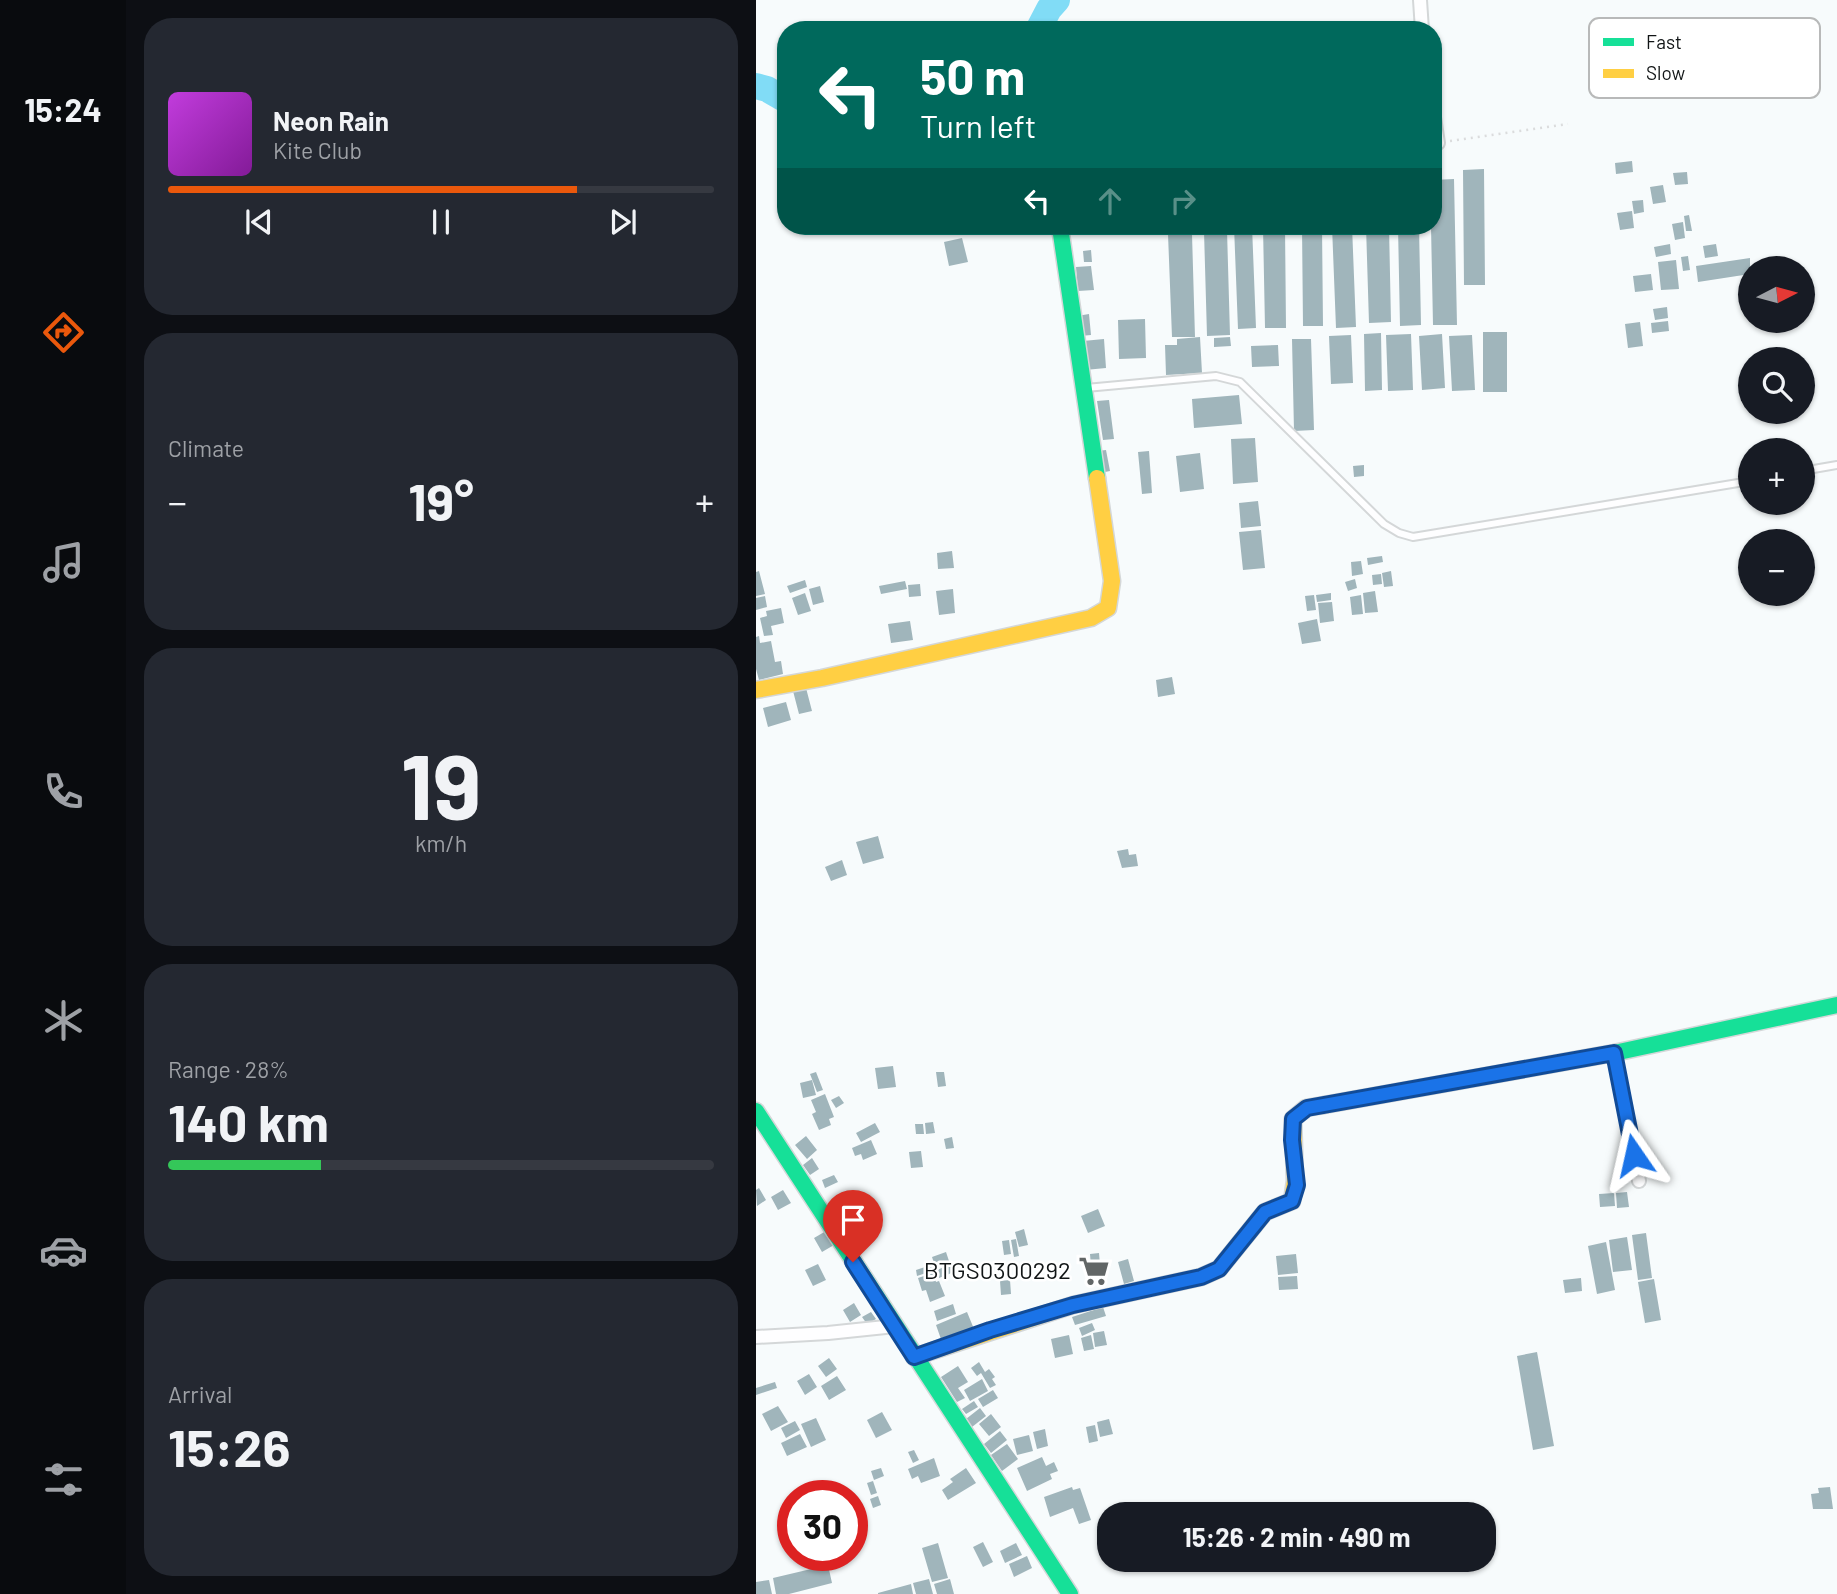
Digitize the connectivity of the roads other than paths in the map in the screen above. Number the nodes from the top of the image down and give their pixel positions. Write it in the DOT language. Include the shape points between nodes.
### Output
graph roads {
  1 [pos="1420,0"];
  2 [pos="1421,21"];
  3 [pos="1061,235"];
  4 [pos="1084,389"];
  5 [pos="1837,465"];
  6 [pos="1815,469"];
  7 [pos="1738,483"];
  8 [pos="756,690"];
  9 [pos="1837,1005"];
  10 [pos="1614,1053"];
  11 [pos="756,1111"];
  12 [pos="1639,1181"];
  13 [pos="895,1326"];
  14 [pos="756,1337"];
  15 [pos="914,1357"];
  16 [pos="1070,1594"];
  1 -- 2 [label="street"];
  3 -- 4 [label="street"];
  4 -- 7 [label="lane" via="1216,376 1241,382 1384,524 1413,537"];
  4 -- 8 [label="street" via="1112,581 1108,608 1091,618"];
  5 -- 6 [label="lane"];
  9 -- 10 [label="street"];
  10 -- 12 [label="street"];
  10 -- 15 [label="street" via="1307,1108 1293,1119 1297,1185 1292,1201 1265,1212 1219,1269 1073,1305"];
  11 -- 13 [label="street"];
  13 -- 14 [label="street"];
  13 -- 15 [label="street"];
  15 -- 16 [label="street"];
}
